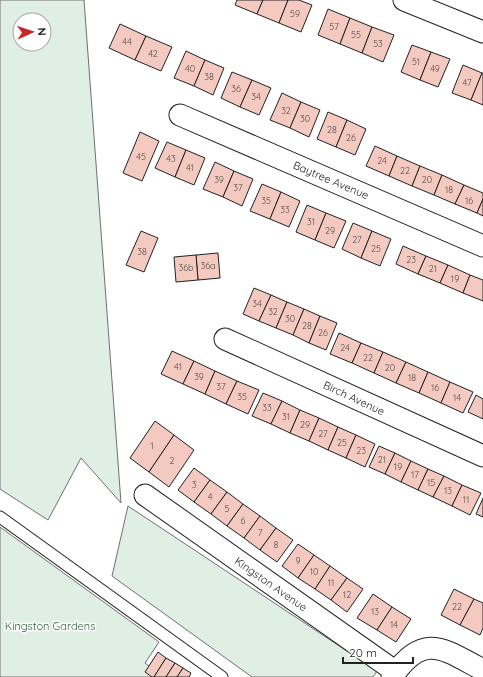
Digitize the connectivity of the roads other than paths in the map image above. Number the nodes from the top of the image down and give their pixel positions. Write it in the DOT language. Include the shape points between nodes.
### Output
graph roads {
  1 [pos="404,0"];
  2 [pos="483,32"];
  3 [pos="180,115"];
  4 [pos="483,246"];
  5 [pos="225,339"];
  6 [pos="483,456"];
  7 [pos="145,495"];
  8 [pos="0,517"];
  9 [pos="483,670"];
  10 [pos="394,674"];
  11 [pos="222,677"];
  1 -- 2 [label="street"];
  3 -- 4 [label="street, Baytree Avenue"];
  5 -- 6 [label="street, Birch Avenue"];
  7 -- 10 [label="street, Kingston Avenue"];
  8 -- 11 [label="lane"];
  9 -- 10 [label="street" via="439,649 429,648 412,655"];
}
